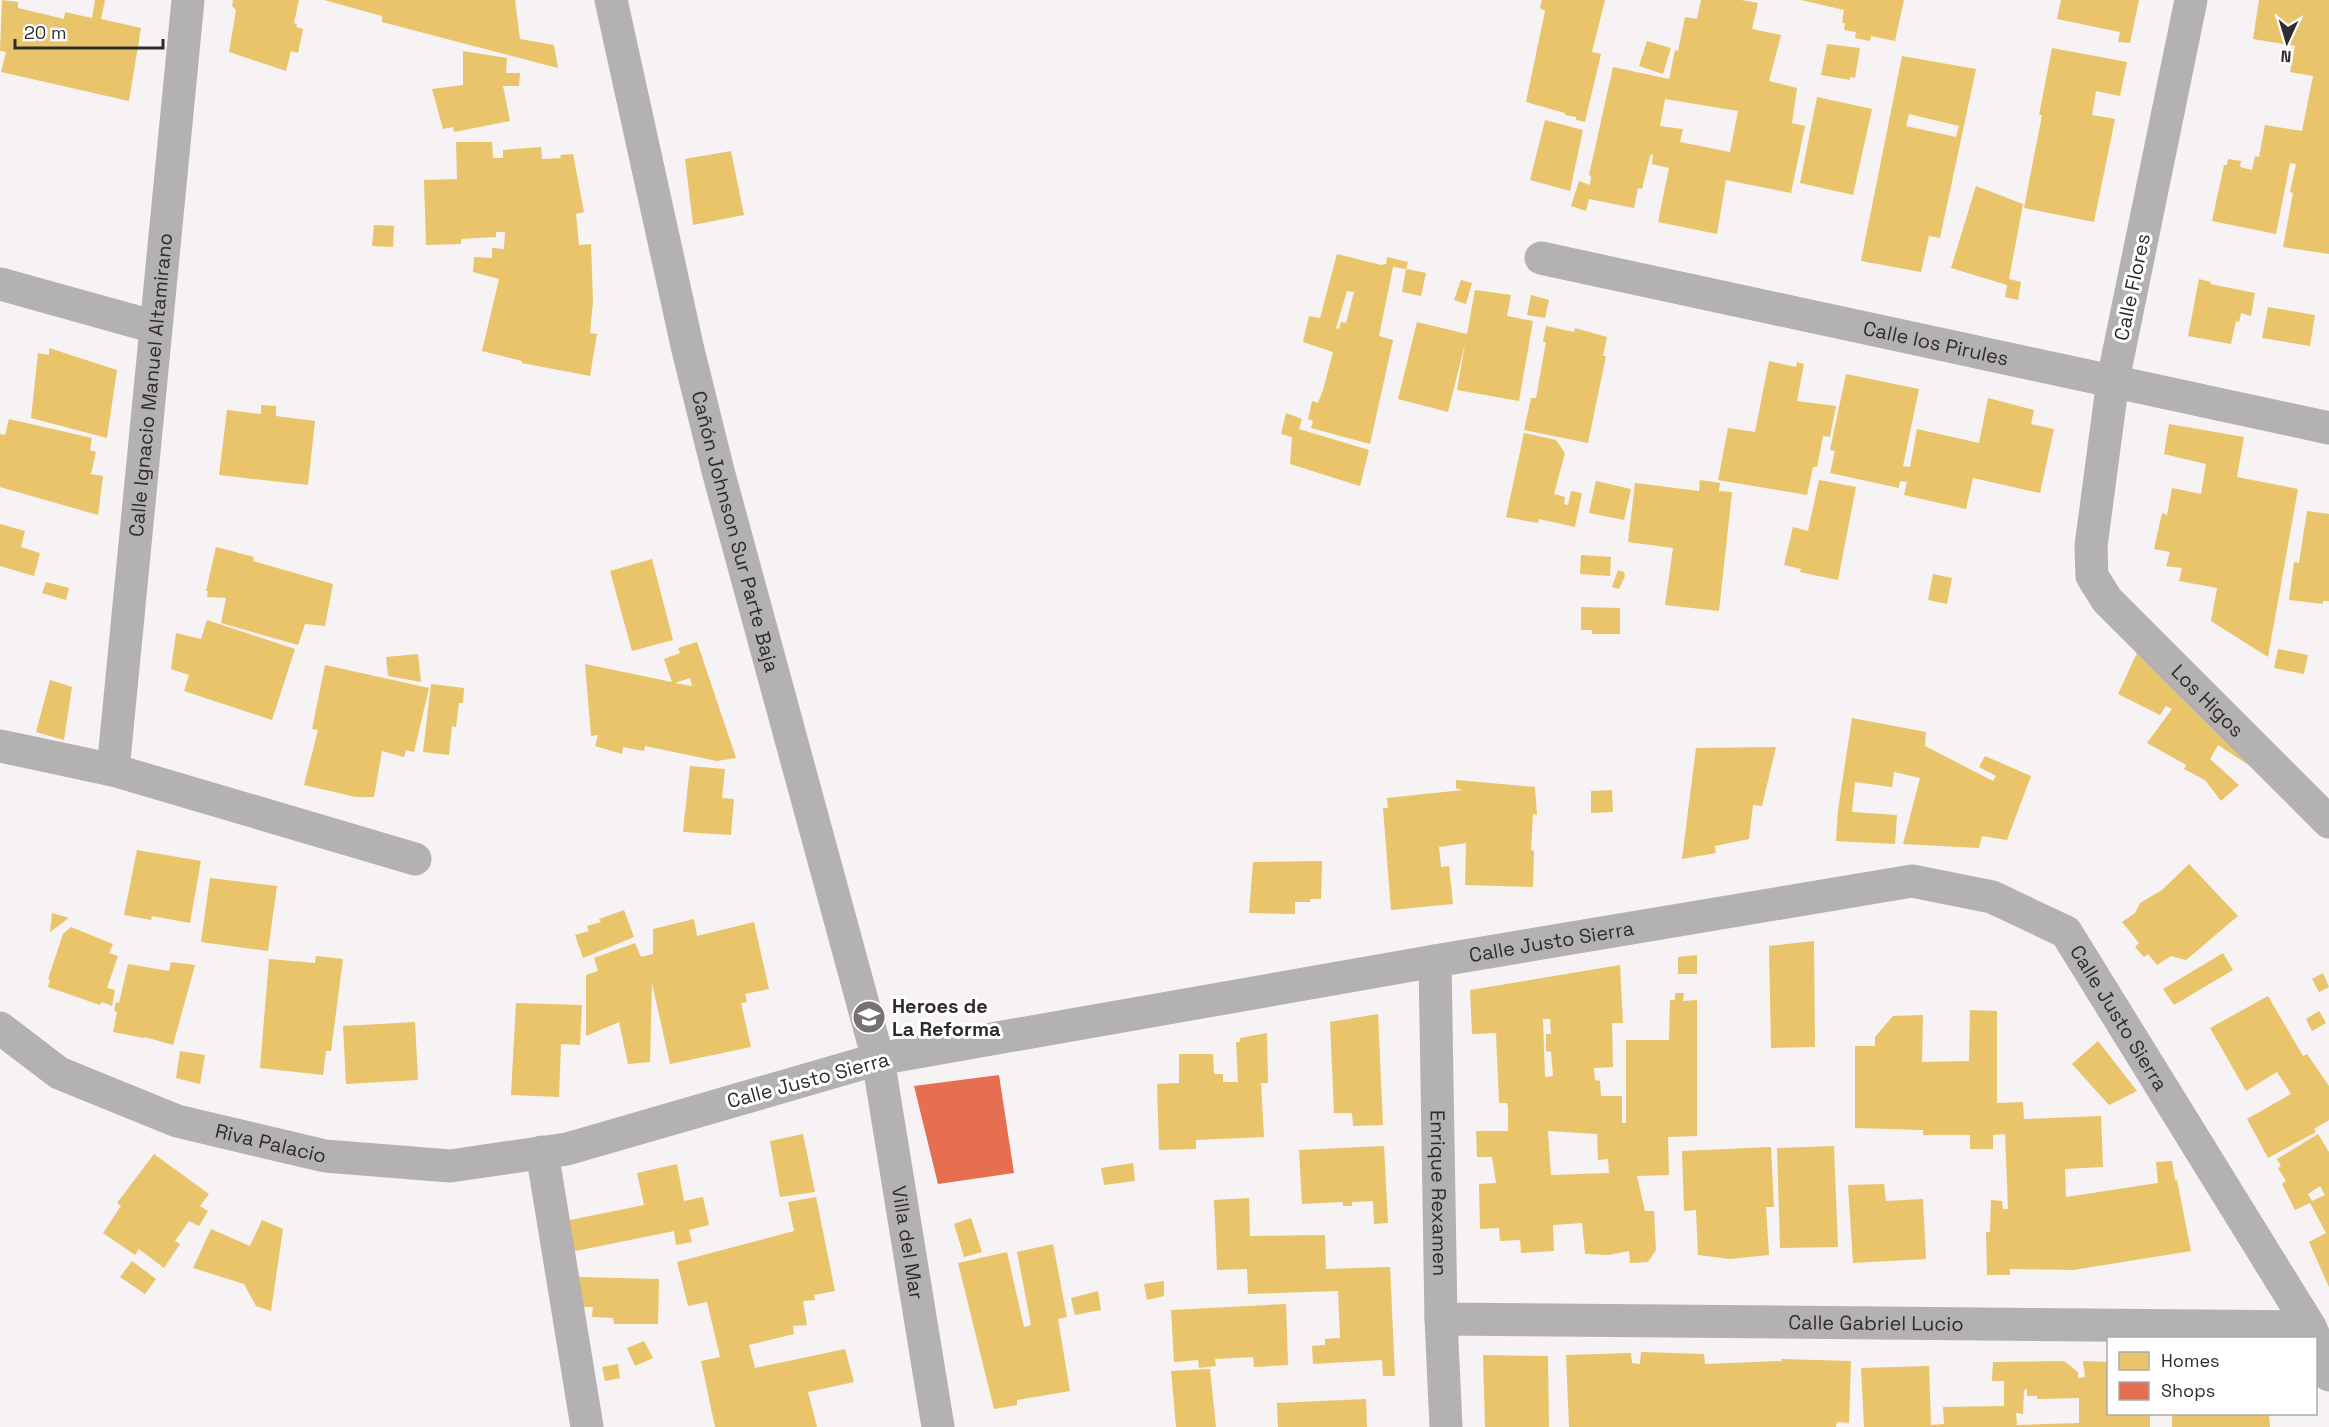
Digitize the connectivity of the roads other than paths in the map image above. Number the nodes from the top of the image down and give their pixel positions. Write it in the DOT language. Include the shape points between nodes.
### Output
graph roads {
  1 [pos="188,0"];
  2 [pos="611,0"];
  3 [pos="2191,0"];
  4 [pos="1540,258"];
  5 [pos="0,284"];
  6 [pos="155,327"];
  7 [pos="2113,380"];
  8 [pos="2329,428"];
  9 [pos="2092,576"];
  10 [pos="0,746"];
  11 [pos="113,770"];
  12 [pos="2329,822"];
  13 [pos="416,859"];
  14 [pos="1436,961"];
  15 [pos="0,1028"];
  16 [pos="878,1059"];
  17 [pos="555,1150"];
  18 [pos="1440,1319"];
  19 [pos="2314,1336"];
  20 [pos="2317,1344"];
  21 [pos="2329,1375"];
  22 [pos="587,1427"];
  23 [pos="938,1427"];
  24 [pos="1446,1427"];
  1 -- 6 [label="street, Calle Ignacio Manuel Altamirano"];
  2 -- 16 [label="street, Cañón Johnson Sur Parte Baja" via="714,456"];
  3 -- 7 [label="street, Calle Flores"];
  4 -- 7 [label="street, Calle los Pirules"];
  5 -- 6 [label="street"];
  6 -- 11 [label="street, Calle Ignacio Manuel Altamirano"];
  7 -- 8 [label="street, Calle los Pirules"];
  7 -- 9 [label="street, Calle Flores" via="2091,546"];
  9 -- 12 [label="street, Los Higos" via="2107,600"];
  10 -- 11 [label="street"];
  11 -- 13 [label="street"];
  14 -- 16 [label="street, Calle Justo Sierra"];
  14 -- 18 [label="street, Enrique Rexamen"];
  14 -- 19 [label="street, Calle Justo Sierra" via="1912,881 1992,897 2066,933"];
  15 -- 17 [label="street, Riva Palacio" via="59,1073 177,1120 326,1156 450,1166"];
  16 -- 17 [label="street, Calle Justo Sierra"];
  16 -- 23 [label="street, Villa del Mar"];
  17 -- 22 [label="street"];
  18 -- 19 [label="street, Calle Gabriel Lucio"];
  18 -- 24 [label="street, Enrique Rexamen"];
  20 -- 21 [label="street, Calle Justo Sierra"];
}
